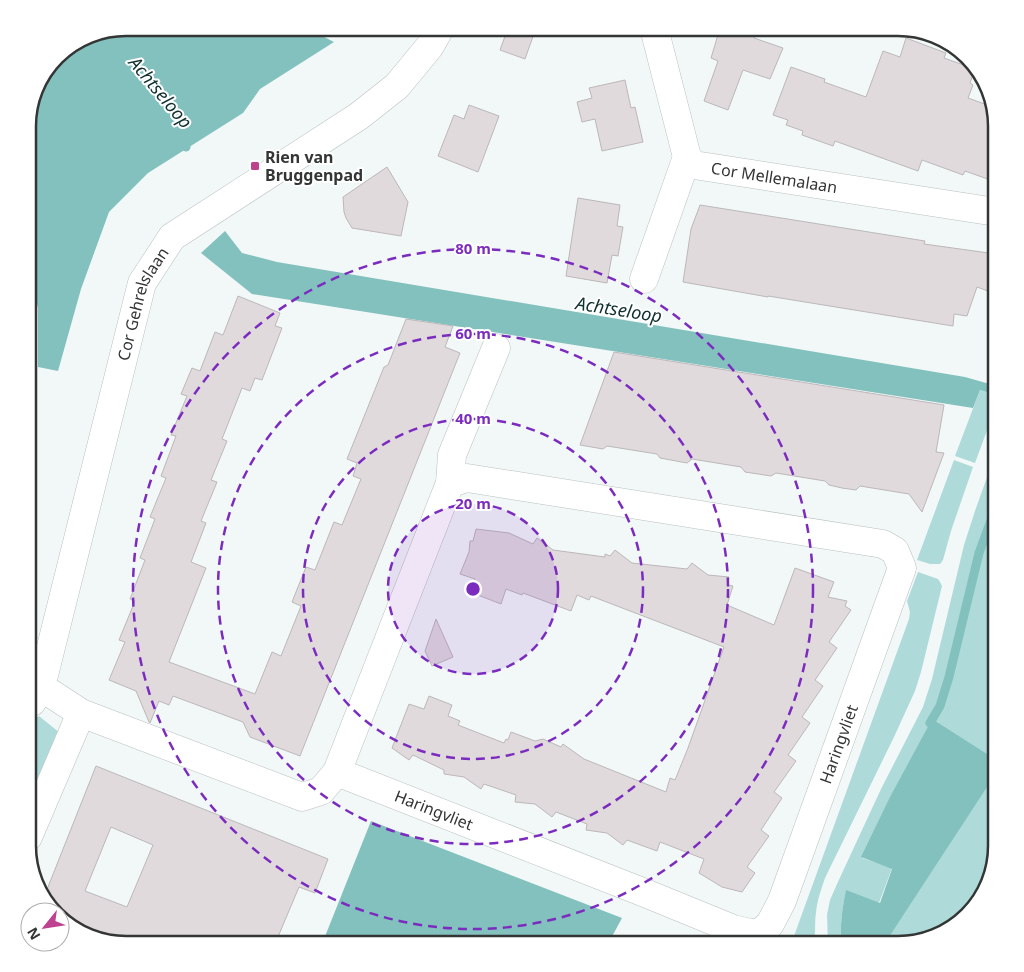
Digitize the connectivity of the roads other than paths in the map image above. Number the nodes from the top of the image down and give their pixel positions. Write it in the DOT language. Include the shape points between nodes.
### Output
graph roads {
  1 [pos="436,36"];
  2 [pos="656,36"];
  3 [pos="687,158"];
  4 [pos="988,211"];
  5 [pos="644,279"];
  6 [pos="496,348"];
  7 [pos="450,483"];
  8 [pos="36,692"];
  9 [pos="36,696"];
  10 [pos="81,712"];
  11 [pos="337,772"];
  12 [pos="36,818"];
  1 -- 8 [label="street, Cor Gehrelslaan" via="397,86 359,116 172,237 142,283"];
  2 -- 3 [label="street"];
  3 -- 4 [label="street, Cor Mellemalaan" via="694,165"];
  3 -- 5 [label="street"];
  6 -- 7 [label="street" via="452,455"];
  7 -- 11 [label="street"];
  7 -- 11 [label="street, Haringvliet" via="467,478 882,544 895,551 902,568 779,907 762,931 733,930"];
  9 -- 10 [label="street"];
  10 -- 11 [label="street" via="302,797 321,791"];
  10 -- 12 [label="street"];
}
